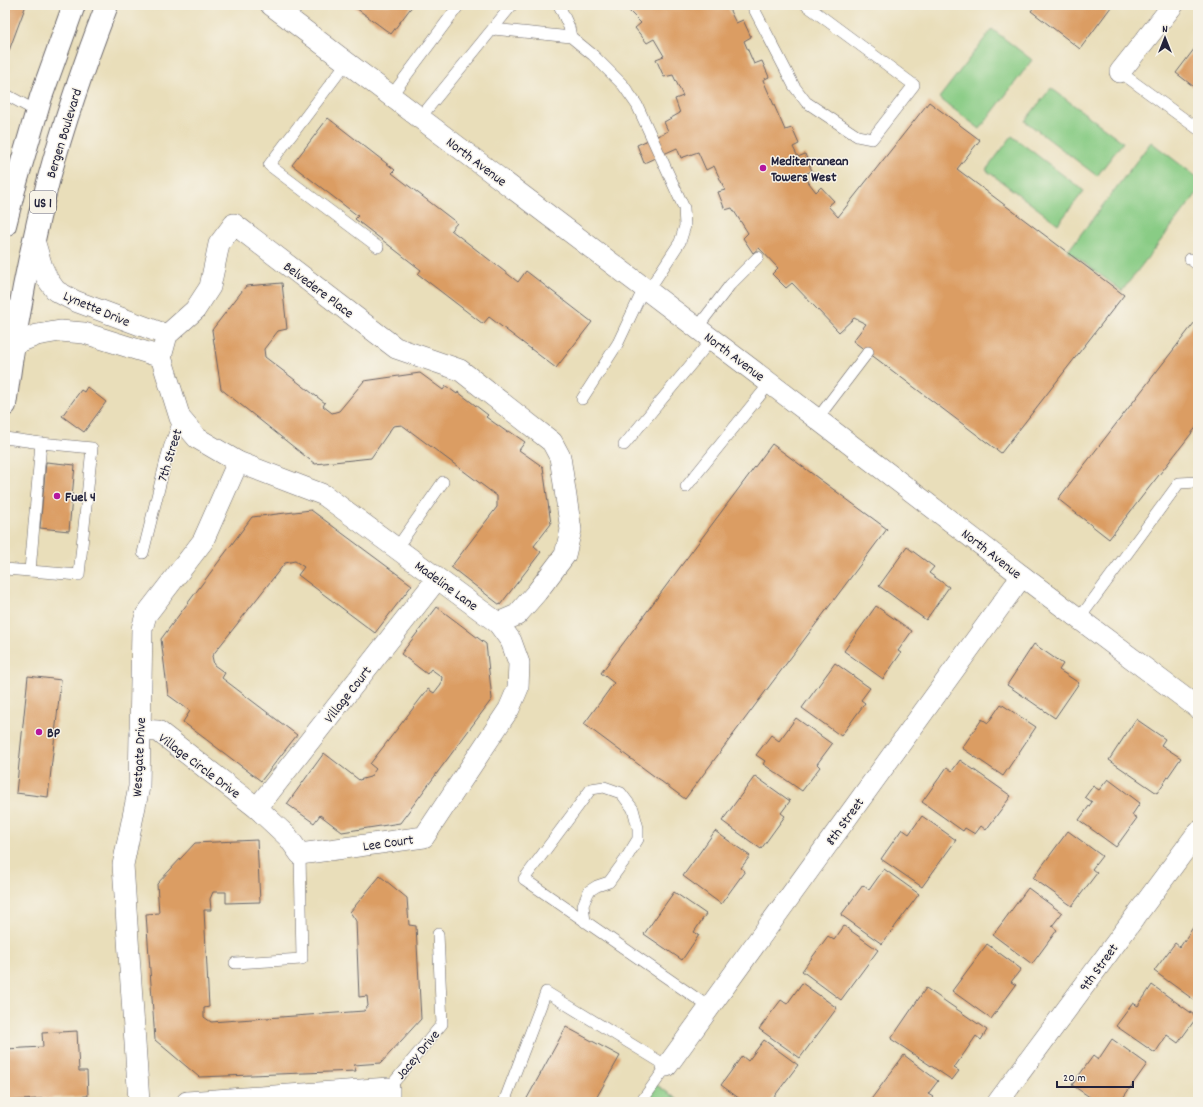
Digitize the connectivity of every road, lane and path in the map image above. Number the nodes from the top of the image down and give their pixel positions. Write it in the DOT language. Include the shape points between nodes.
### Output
graph roads {
  1 [pos="74,5"];
  2 [pos="107,5"];
  3 [pos="271,5"];
  4 [pos="459,5"];
  5 [pos="512,5"];
  6 [pos="559,5"];
  7 [pos="752,5"];
  8 [pos="806,5"];
  9 [pos="1173,5"];
  10 [pos="493,29"];
  11 [pos="571,37"];
  12 [pos="347,62"];
  13 [pos="1120,72"];
  14 [pos="5,94"];
  15 [pos="391,96"];
  16 [pos="36,111"];
  17 [pos="420,118"];
  18 [pos="1198,129"];
  19 [pos="5,225"];
  20 [pos="34,240"];
  21 [pos="378,247"];
  22 [pos="758,257"];
  23 [pos="646,289"];
  24 [pos="704,334"];
  25 [pos="167,335"];
  26 [pos="14,344"];
  27 [pos="868,352"];
  28 [pos="161,357"];
  29 [pos="770,383"];
  30 [pos="582,399"];
  31 [pos="5,405"];
  32 [pos="180,418"];
  33 [pos="817,419"];
  34 [pos="5,438"];
  35 [pos="41,443"];
  36 [pos="624,445"];
  37 [pos="238,462"];
  38 [pos="444,482"];
  39 [pos="1198,482"];
  40 [pos="686,488"];
  41 [pos="396,548"];
  42 [pos="143,553"];
  43 [pos="5,569"];
  44 [pos="30,571"];
  45 [pos="1022,576"];
  46 [pos="437,579"];
  47 [pos="1079,619"];
  48 [pos="498,623"];
  49 [pos="1198,708"];
  50 [pos="140,730"];
  51 [pos="257,808"];
  52 [pos="1198,832"];
  53 [pos="300,854"];
  54 [pos="585,922"];
  55 [pos="438,934"];
  56 [pos="235,963"];
  57 [pos="709,1007"];
  58 [pos="667,1066"];
  59 [pos="389,1095"];
  60 [pos="139,1102"];
  61 [pos="187,1102"];
  62 [pos="504,1102"];
  63 [pos="641,1102"];
  64 [pos="998,1102"];
  1 -- 16 [label="highway, US 1"];
  2 -- 20 [label="highway, Bergen Boulevard / US 1" via="62,133"];
  3 -- 12 [label="street, North Avenue"];
  4 -- 15 [label="lane"];
  5 -- 10 [label="lane"];
  6 -- 11 [label="lane"];
  7 -- 8 [label="lane" via="794,86 806,102 857,136 872,139 914,85"];
  9 -- 13 [label="street"];
  10 -- 11 [label="lane"];
  10 -- 17 [label="lane"];
  11 -- 23 [label="lane" via="623,85 637,104 684,208 685,226 680,242"];
  12 -- 15 [label="street, North Avenue"];
  12 -- 21 [label="lane" via="269,165"];
  13 -- 18 [label="lane"];
  14 -- 16 [label="lane"];
  15 -- 17 [label="street, North Avenue"];
  16 -- 19 [label="highway, US 1"];
  17 -- 23 [label="street, North Avenue"];
  20 -- 25 [label="street, Lynette Drive" via="48,280 56,290 75,302"];
  20 -- 26 [label="highway, Bergen Boulevard / US 1"];
  22 -- 24 [label="lane" via="730,285"];
  23 -- 24 [label="street, North Avenue"];
  23 -- 30 [label="lane" via="618,343"];
  24 -- 29 [label="street, North Avenue"];
  24 -- 36 [label="lane"];
  25 -- 28 [label="street"];
  25 -- 48 [label="street, Belvedere Place" via="194,310 210,287 218,244 234,224 396,348 460,370 552,442 560,457 571,530 565,555 517,615"];
  26 -- 28 [label="street, Lynette Drive" via="37,335 60,331 84,333"];
  26 -- 31 [label="highway, Bergen Boulevard / US 1"];
  27 -- 33 [label="lane"];
  28 -- 32 [label="street, 7th Street"];
  29 -- 33 [label="street, North Avenue"];
  29 -- 40 [label="lane"];
  32 -- 37 [label="street, Madeline Lane" via="197,438"];
  32 -- 42 [label="lane, 7th Street" via="169,448"];
  33 -- 45 [label="street, North Avenue"];
  34 -- 35 [label="lane"];
  35 -- 44 [label="lane"];
  35 -- 44 [label="lane" via="92,448 80,576"];
  37 -- 41 [label="street, Madeline Lane" via="324,495"];
  37 -- 50 [label="street, Westgate Drive" via="204,540 146,615 142,629"];
  38 -- 41 [label="lane"];
  39 -- 47 [label="lane" via="1179,483"];
  41 -- 46 [label="street, Madeline Lane"];
  43 -- 44 [label="lane"];
  45 -- 47 [label="street, North Avenue"];
  45 -- 57 [label="street, 8th Street"];
  46 -- 48 [label="street, Madeline Lane"];
  46 -- 51 [label="street, Village Court"];
  47 -- 49 [label="street, North Avenue"];
  48 -- 53 [label="street, Lee Court" via="511,641 519,663 518,688 509,709 424,837"];
  50 -- 51 [label="street, Village Circle Drive" via="158,731"];
  50 -- 60 [label="street, Westgate Drive" via="139,787 123,865"];
  51 -- 53 [label="street" via="288,837"];
  52 -- 64 [label="street, 9th Street"];
  53 -- 56 [label="lane" via="302,959"];
  54 -- 54 [label="lane" via="584,905 589,891 609,882 638,839 633,809 621,794 604,787 591,789 524,879"];
  54 -- 57 [label="lane"];
  55 -- 59 [label="lane, Jacey Drive" via="442,1024"];
  57 -- 58 [label="street, 8th Street"];
  58 -- 62 [label="lane" via="546,992"];
  58 -- 63 [label="lane"];
  59 -- 61 [label="street"];
}
